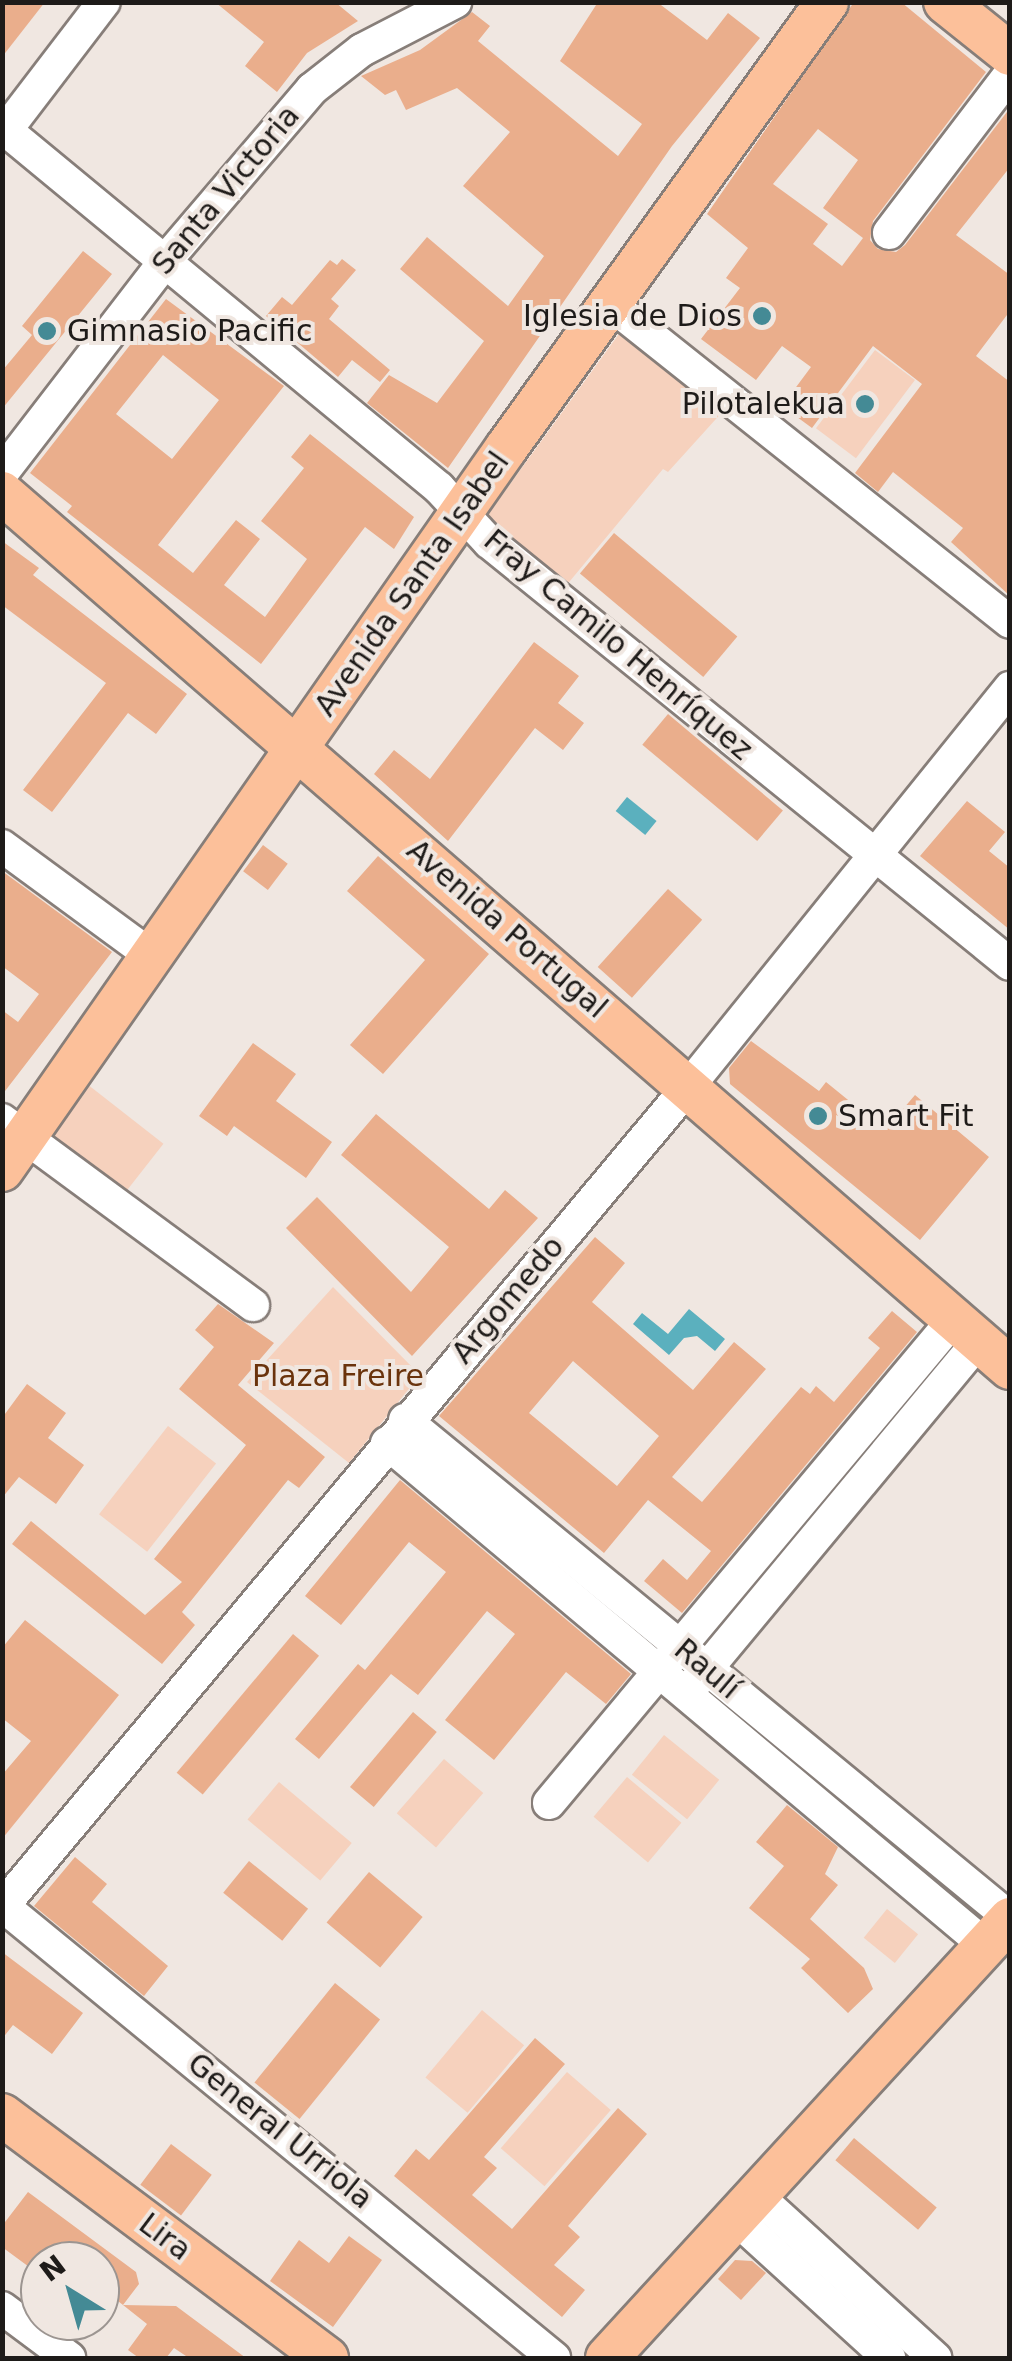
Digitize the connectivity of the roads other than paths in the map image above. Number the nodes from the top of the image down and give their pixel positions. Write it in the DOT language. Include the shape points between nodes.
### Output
graph roads {
  1 [pos="104,2"];
  2 [pos="455,2"];
  3 [pos="827,2"];
  4 [pos="945,2"];
  5 [pos="1010,54"];
  6 [pos="1010,74"];
  7 [pos="4,129"];
  8 [pos="889,234"];
  9 [pos="166,260"];
  10 [pos="610,303"];
  11 [pos="2,473"];
  12 [pos="2,493"];
  13 [pos="462,511"];
  14 [pos="1010,622"];
  15 [pos="1010,688"];
  16 [pos="298,746"];
  17 [pos="2,846"];
  18 [pos="875,856"];
  19 [pos="152,956"];
  20 [pos="1010,964"];
  21 [pos="688,1086"];
  22 [pos="11,1142"];
  23 [pos="254,1305"];
  24 [pos="981,1343"];
  25 [pos="396,1432"];
  26 [pos="843,1455"];
  27 [pos="870,1477"];
  28 [pos="756,1557"];
  29 [pos="782,1580"];
  30 [pos="680,1647"];
  31 [pos="706,1669"];
  32 [pos="658,1672"];
  33 [pos="684,1695"];
  34 [pos="549,1804"];
  35 [pos="3,1907"];
  36 [pos="1001,1927"];
  37 [pos="2,2115"];
  38 [pos="744,2206"];
  39 [pos="2,2308"];
  40 [pos="69,2358"];
  41 [pos="327,2358"];
  42 [pos="554,2358"];
  43 [pos="607,2358"];
  44 [pos="889,2358"];
  45 [pos="935,2358"];
  1 -- 7 [label="street"];
  2 -- 9 [label="street, Santa Victoria" via="325,77"];
  3 -- 10 [label="main road, Avenida Santa Isabel"];
  4 -- 5 [label="main road"];
  6 -- 8 [label="street"];
  7 -- 9 [label="street, Fray Camilo Henríquez"];
  9 -- 11 [label="street, Santa Victoria"];
  9 -- 13 [label="street, Fray Camilo Henríquez"];
  10 -- 13 [label="main road, Avenida Santa Isabel"];
  10 -- 14 [label="street"];
  12 -- 16 [label="main road, Avenida Portugal"];
  13 -- 16 [label="main road, Avenida Santa Isabel"];
  13 -- 18 [label="street, Fray Camilo Henríquez" via="489,542"];
  15 -- 18 [label="street, Argomedo"];
  16 -- 19 [label="main road, Avenida Santa Isabel"];
  16 -- 21 [label="main road, Avenida Portugal"];
  17 -- 19 [label="street"];
  18 -- 20 [label="street, Fray Camilo Henríquez"];
  18 -- 21 [label="street, Argomedo"];
  19 -- 22 [label="main road, Avenida Santa Isabel"];
  21 -- 24 [label="main road, Avenida Portugal"];
  21 -- 25 [label="street, Argomedo"];
  22 -- 23 [label="street"];
  24 -- 26 [label="street"];
  24 -- 27 [label="street"];
  25 -- 30 [label="street, Raulí"];
  25 -- 32 [label="street, Raulí"];
  25 -- 35 [label="street, Argomedo"];
  26 -- 27 [label="street"];
  26 -- 28 [label="street"];
  27 -- 29 [label="street"];
  28 -- 29 [label="street"];
  28 -- 30 [label="street"];
  29 -- 31 [label="street"];
  30 -- 31 [label="street, Raulí"];
  30 -- 32 [label="street"];
  31 -- 33 [label="street"];
  31 -- 36 [label="street, Raulí"];
  32 -- 33 [label="street, Raulí"];
  32 -- 34 [label="street"];
  33 -- 36 [label="street, Raulí"];
  35 -- 42 [label="street, General Urriola"];
  36 -- 38 [label="main road"];
  37 -- 41 [label="main road, Lira"];
  38 -- 43 [label="main road"];
  38 -- 44 [label="street"];
  38 -- 45 [label="street"];
  39 -- 40 [label="street"];
}
